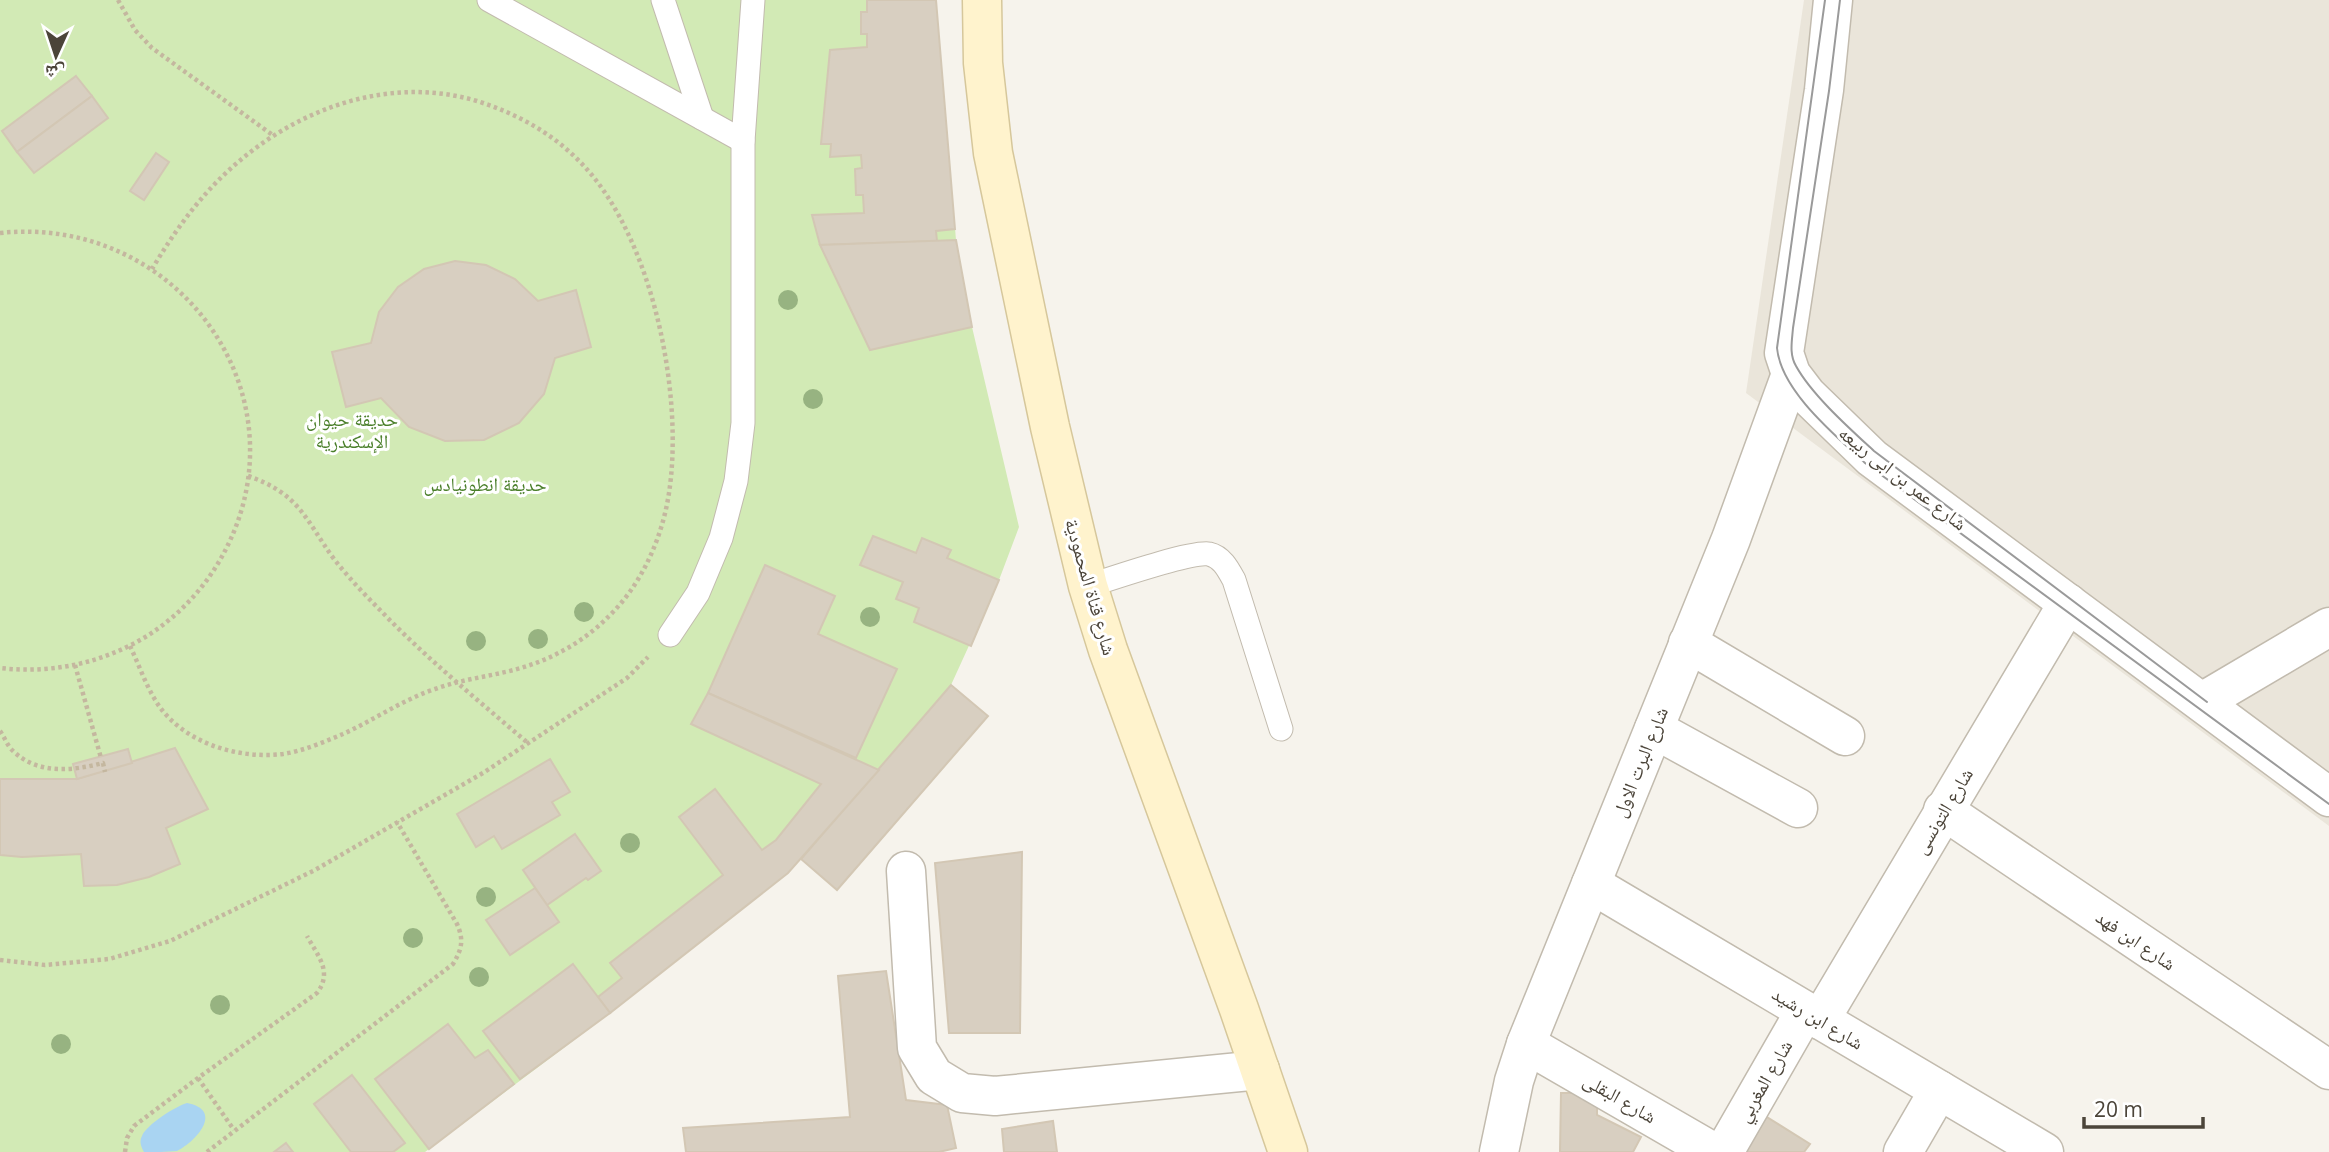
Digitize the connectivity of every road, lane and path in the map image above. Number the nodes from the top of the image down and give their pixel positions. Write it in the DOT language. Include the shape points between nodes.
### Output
graph roads {
  1 [pos="118,0"];
  2 [pos="489,0"];
  3 [pos="663,0"];
  4 [pos="753,0"];
  5 [pos="982,0"];
  6 [pos="1833,0"];
  7 [pos="702,118"];
  8 [pos="274,136"];
  9 [pos="743,141"];
  10 [pos="0,233"];
  11 [pos="152,269"];
  12 [pos="1791,374"];
  13 [pos="248,476"];
  14 [pos="1088,586"];
  15 [pos="2068,603"];
  16 [pos="2329,627"];
  17 [pos="670,635"];
  18 [pos="1688,643"];
  19 [pos="130,646"];
  20 [pos="75,665"];
  21 [pos="0,668"];
  22 [pos="457,682"];
  23 [pos="2202,702"];
  24 [pos="1281,729"];
  25 [pos="1654,729"];
  26 [pos="0,731"];
  27 [pos="1845,736"];
  28 [pos="529,744"];
  29 [pos="101,758"];
  30 [pos="104,772"];
  31 [pos="2329,797"];
  32 [pos="1798,808"];
  33 [pos="1943,810"];
  34 [pos="397,822"];
  35 [pos="906,871"];
  36 [pos="1591,884"];
  37 [pos="307,936"];
  38 [pos="0,960"];
  39 [pos="1812,1015"];
  40 [pos="1526,1044"];
  41 [pos="1260,1070"];
  42 [pos="2329,1070"];
  43 [pos="198,1078"];
  44 [pos="1939,1090"];
  45 [pos="234,1130"];
  46 [pos="125,1152"];
  47 [pos="207,1152"];
  48 [pos="1288,1152"];
  49 [pos="1499,1152"];
  50 [pos="1713,1152"];
  51 [pos="1724,1152"];
  52 [pos="1903,1152"];
  53 [pos="2044,1152"];
  1 -- 8 [label="path" via="152,48"];
  2 -- 7 [label="lane"];
  3 -- 7 [label="lane"];
  4 -- 9 [label="lane"];
  5 -- 14 [label="main road, شارع قناة المحمودية" via="983,63 993,153"];
  6 -- 12 [label="street" via="1784,353"];
  7 -- 9 [label="lane"];
  8 -- 11 [label="path" via="204,195"];
  8 -- 22 [label="path" via="322,109 391,93 426,92 496,107 560,142 586,168 621,219 650,290 668,378 673,442 669,493 648,562 630,592 583,638 525,667"];
  9 -- 17 [label="lane" via="743,422 736,481 721,538 698,593"];
  10 -- 11 [label="path" via="34,232 96,242"];
  11 -- 13 [label="path" via="202,315 236,375 245,408"];
  12 -- 15 [label="street, شارع عمر بن ابى ربيعه" via="1872,458"];
  12 -- 18 [label="street, شارع البرت الاول"];
  13 -- 19 [label="path" via="241,511 210,576 161,627"];
  13 -- 22 [label="path" via="273,486 301,508 335,560 380,610"];
  14 -- 24 [label="lane" via="1190,556 1209,554 1225,564"];
  14 -- 41 [label="main road, شارع قناة المحمودية"];
  15 -- 23 [label="street, شارع عمر بن ابى ربيعه"];
  15 -- 33 [label="street, شارع التونسى"];
  16 -- 23 [label="street"];
  17 -- 28 [label="path" via="627,678"];
  18 -- 25 [label="street, شارع البرت الاول"];
  18 -- 27 [label="street"];
  19 -- 20 [label="path"];
  19 -- 22 [label="path" via="160,708 181,729 205,743 258,755 311,747 416,696"];
  20 -- 21 [label="path" via="46,670"];
  20 -- 29 [label="path"];
  22 -- 28 [label="path"];
  23 -- 31 [label="street, شارع عمر بن ابى ربيعه"];
  25 -- 32 [label="street"];
  25 -- 36 [label="street, شارع البرت الاول"];
  26 -- 30 [label="path" via="13,750 38,766 59,770 103,763"];
  28 -- 34 [label="path"];
  33 -- 39 [label="street, شارع التونسى"];
  33 -- 42 [label="street, شارع ابن فهد"];
  34 -- 38 [label="path" via="315,870 170,942 109,959 45,965"];
  34 -- 45 [label="path" via="457,924 460,953 453,964"];
  35 -- 41 [label="street" via="917,1048 934,1076 962,1093 995,1096"];
  36 -- 39 [label="street, شارع ابن رشيد"];
  36 -- 40 [label="street, شارع البرت الاول"];
  37 -- 43 [label="path" via="323,963 324,985"];
  39 -- 44 [label="street, شارع ابن رشيد"];
  39 -- 51 [label="street, شارع المغربي"];
  40 -- 49 [label="street, شارع البرت الاول"];
  40 -- 50 [label="street, شارع البقلى"];
  41 -- 48 [label="main road, شارع قناة المحمودية"];
  43 -- 45 [label="path"];
  43 -- 46 [label="path" via="134,1126"];
  44 -- 52 [label="street"];
  44 -- 53 [label="street, شارع ابن رشيد"];
  45 -- 47 [label="path"];
}
